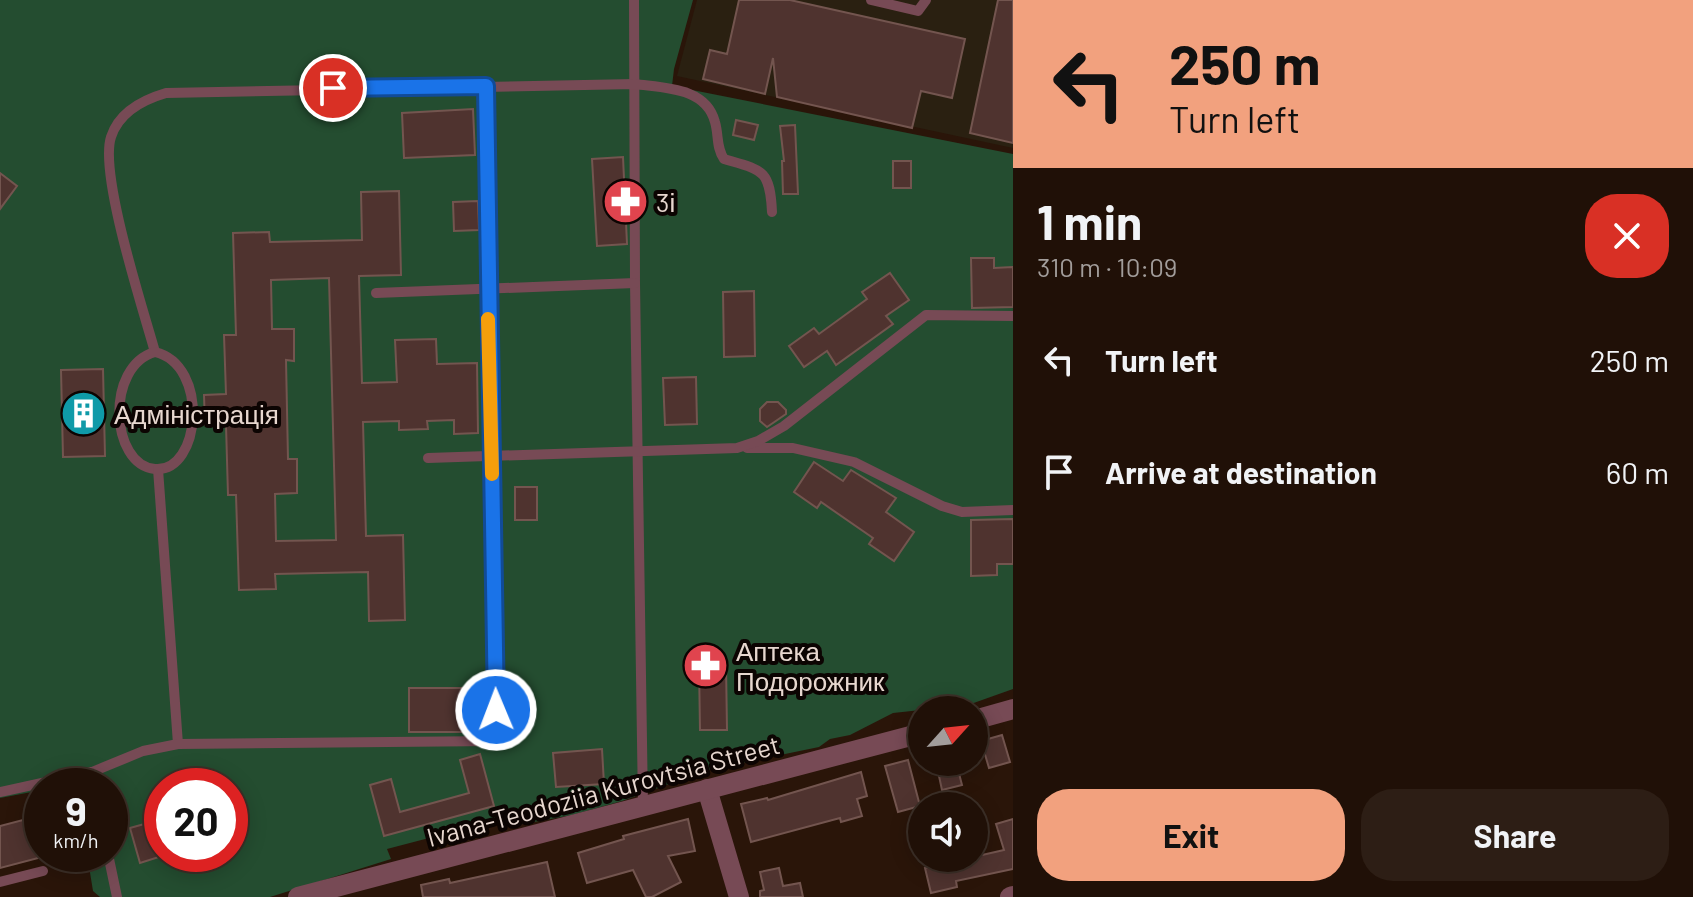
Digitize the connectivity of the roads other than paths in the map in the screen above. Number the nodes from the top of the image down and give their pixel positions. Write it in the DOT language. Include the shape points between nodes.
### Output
graph roads {
  1 [pos="634,0"];
  2 [pos="871,0"];
  3 [pos="926,0"];
  4 [pos="635,84"];
  5 [pos="486,86"];
  6 [pos="772,212"];
  7 [pos="635,283"];
  8 [pos="488,288"];
  9 [pos="376,293"];
  10 [pos="1013,316"];
  11 [pos="155,352"];
  12 [pos="737,448"];
  13 [pos="638,451"];
  14 [pos="492,457"];
  15 [pos="428,458"];
  16 [pos="158,469"];
  17 [pos="1013,510"];
  18 [pos="1013,709"];
  19 [pos="988,716"];
  20 [pos="908,737"];
  21 [pos="178,744"];
  22 [pos="102,768"];
  23 [pos="24,787"];
  24 [pos="707,789"];
  25 [pos="0,792"];
  26 [pos="643,806"];
  27 [pos="39,872"];
  28 [pos="112,872"];
  29 [pos="0,882"];
  30 [pos="117,897"];
  31 [pos="298,897"];
  32 [pos="739,897"];
  1 -- 4 [label="lane"];
  2 -- 3 [label="lane" via="918,11"];
  4 -- 5 [label="lane"];
  4 -- 6 [label="lane" via="688,91 706,107 724,159 761,170 767,178"];
  4 -- 7 [label="lane"];
  5 -- 8 [label="lane"];
  5 -- 11 [label="lane" via="180,91 152,97 126,113 110,139 109,171"];
  7 -- 8 [label="lane"];
  7 -- 13 [label="lane"];
  8 -- 9 [label="lane"];
  8 -- 14 [label="lane"];
  10 -- 12 [label="lane" via="926,315 784,426"];
  11 -- 16 [label="lane" via="183,371 193,410 185,449 169,466"];
  11 -- 16 [label="lane" via="127,373 119,412 130,451 147,467"];
  12 -- 13 [label="lane"];
  12 -- 17 [label="lane" via="793,448 854,462 962,512"];
  13 -- 14 [label="lane"];
  13 -- 26 [label="lane"];
  14 -- 15 [label="lane"];
  14 -- 21 [label="lane" via="497,741"];
  16 -- 21 [label="lane"];
  18 -- 19 [label="street"];
  20 -- 24 [label="street, Ivana-Teodoziia Kurovtsia Street"];
  21 -- 22 [label="lane"];
  23 -- 25 [label="lane"];
  24 -- 26 [label="street, Ivana-Teodoziia Kurovtsia Street"];
  24 -- 32 [label="street"];
  26 -- 31 [label="street, Ivana-Teodoziia Kurovtsia Street"];
  27 -- 29 [label="lane"];
  28 -- 30 [label="lane"];
}
